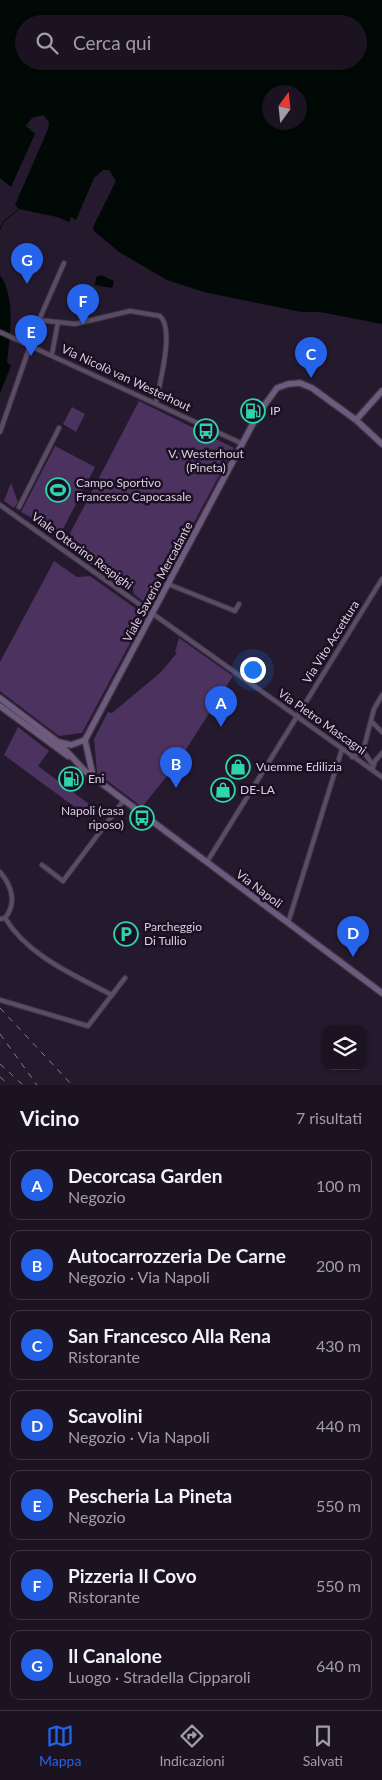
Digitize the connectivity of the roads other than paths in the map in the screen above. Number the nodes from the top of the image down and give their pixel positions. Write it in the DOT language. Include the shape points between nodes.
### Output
graph roads {
  1 [pos="64,263"];
  2 [pos="39,320"];
  3 [pos="58,322"];
  4 [pos="0,332"];
  5 [pos="29,344"];
  6 [pos="52,354"];
  7 [pos="382,391"];
  8 [pos="156,403"];
  9 [pos="356,420"];
  10 [pos="59,428"];
  11 [pos="0,432"];
  12 [pos="243,444"];
  13 [pos="382,444"];
  14 [pos="0,505"];
  15 [pos="19,507"];
  16 [pos="382,578"];
  17 [pos="168,584"];
  18 [pos="238,604"];
  19 [pos="152,614"];
  20 [pos="0,698"];
  21 [pos="381,699"];
  22 [pos="0,706"];
  23 [pos="296,717"];
  24 [pos="372,722"];
  25 [pos="382,732"];
  26 [pos="85,740"];
  27 [pos="58,742"];
  28 [pos="342,749"];
  29 [pos="362,752"];
  30 [pos="382,753"];
  31 [pos="352,757"];
  32 [pos="72,758"];
  33 [pos="373,765"];
  34 [pos="372,770"];
  35 [pos="93,776"];
  36 [pos="382,777"];
  37 [pos="124,800"];
  38 [pos="207,862"];
  39 [pos="42,865"];
  40 [pos="0,872"];
  41 [pos="2,918"];
  42 [pos="288,923"];
  43 [pos="125,978"];
  44 [pos="382,993"];
  45 [pos="112,995"];
  46 [pos="0,1000"];
  1 -- 2 [label="street"];
  2 -- 3 [label="street"];
  2 -- 5 [label="street"];
  3 -- 6 [label="street"];
  3 -- 8 [label="street" via="75,324 130,311 163,318 166,342"];
  4 -- 5 [label="street, Via Nicolò van Westerhout"];
  5 -- 6 [label="street, Via Nicolò van Westerhout"];
  5 -- 11 [label="street"];
  6 -- 8 [label="street, Via Nicolò van Westerhout"];
  7 -- 9 [label="main road"];
  8 -- 12 [label="street, Via Nicolò van Westerhout"];
  9 -- 12 [label="main road, Viale Saverio Mercadante" via="312,388 292,383 274,391"];
  9 -- 13 [label="main road"];
  10 -- 15 [label="street"];
  12 -- 17 [label="main road, Viale Saverio Mercadante"];
  14 -- 19 [label="street, Viale Ottorino Respighi"];
  16 -- 23 [label="street, Via Vito Accettura"];
  17 -- 18 [label="street" via="235,611"];
  17 -- 19 [label="main road, Viale Saverio Mercadante"];
  19 -- 23 [label="street, Via Pietro Mascagni"];
  19 -- 26 [label="main road, Viale Saverio Mercadante"];
  20 -- 27 [label="main road, Via Napoli"];
  21 -- 24 [label="street" via="374,708"];
  22 -- 32 [label="main road, Via Napoli"];
  23 -- 28 [label="street, Via Pietro Mascagni"];
  23 -- 38 [label="street, Via Vito Accettura"];
  24 -- 25 [label="street"];
  24 -- 29 [label="street"];
  26 -- 27 [label="main road" via="71,745"];
  26 -- 35 [label="main road"];
  27 -- 32 [label="main road, Via Napoli"];
  28 -- 31 [label="street, Via Pietro Mascagni"];
  28 -- 42 [label="street"];
  29 -- 31 [label="street"];
  29 -- 33 [label="street"];
  30 -- 33 [label="street"];
  31 -- 34 [label="street, Via Pietro Mascagni"];
  32 -- 35 [label="main road, Via Napoli"];
  33 -- 34 [label="street"];
  34 -- 36 [label="street, Via Pietro Mascagni"];
  35 -- 37 [label="main road, Via Napoli"];
  37 -- 38 [label="main road, Via Napoli"];
  37 -- 39 [label="street" via="63,881"];
  38 -- 42 [label="main road, Via Napoli"];
  40 -- 41 [label="street" via="11,892 11,910"];
  41 -- 45 [label="street" via="30,947"];
  42 -- 44 [label="main road, Via Napoli"];
  43 -- 45 [label="street"];
  45 -- 46 [label="street" via="88,1026"];
}
